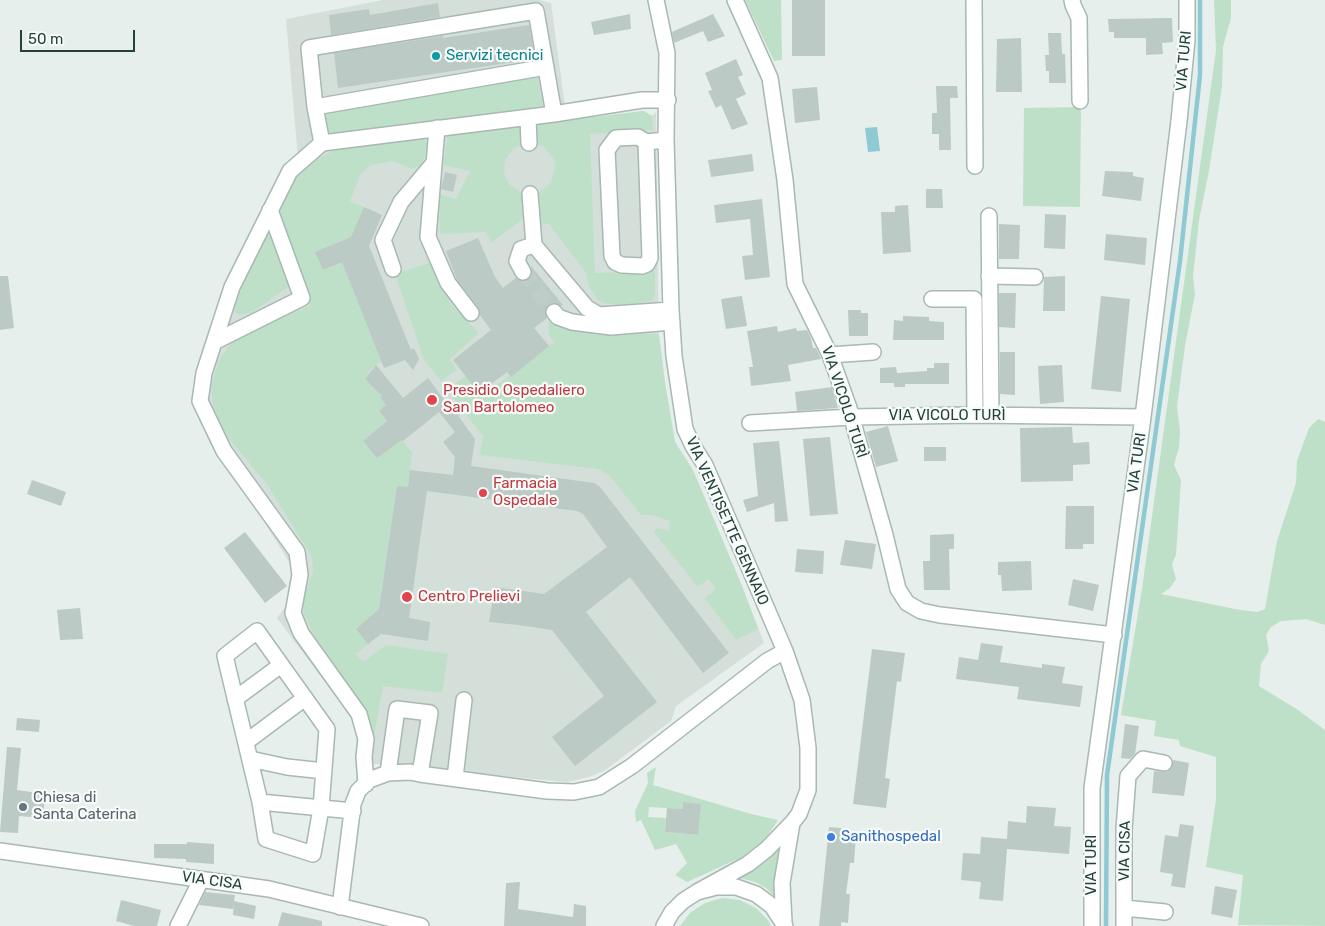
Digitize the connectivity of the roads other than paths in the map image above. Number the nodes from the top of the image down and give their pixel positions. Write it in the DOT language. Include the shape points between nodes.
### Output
graph roads {
  1 [pos="656,0"];
  2 [pos="735,0"];
  3 [pos="974,0"];
  4 [pos="1072,0"];
  5 [pos="1187,0"];
  6 [pos="546,67"];
  7 [pos="668,100"];
  8 [pos="1080,101"];
  9 [pos="315,107"];
  10 [pos="554,114"];
  11 [pos="528,117"];
  12 [pos="437,128"];
  13 [pos="666,140"];
  14 [pos="646,142"];
  15 [pos="322,143"];
  16 [pos="529,143"];
  17 [pos="433,164"];
  18 [pos="975,166"];
  19 [pos="530,194"];
  20 [pos="270,210"];
  21 [pos="989,216"];
  22 [pos="534,245"];
  23 [pos="647,264"];
  24 [pos="669,265"];
  25 [pos="393,269"];
  26 [pos="523,272"];
  27 [pos="989,276"];
  28 [pos="1035,276"];
  29 [pos="932,299"];
  30 [pos="554,312"];
  31 [pos="471,313"];
  32 [pos="671,316"];
  33 [pos="214,342"];
  34 [pos="873,352"];
  35 [pos="830,355"];
  36 [pos="975,415"];
  37 [pos="990,415"];
  38 [pos="851,417"];
  39 [pos="1143,418"];
  40 [pos="750,422"];
  41 [pos="1114,635"];
  42 [pos="785,651"];
  43 [pos="281,665"];
  44 [pos="305,698"];
  45 [pos="235,699"];
  46 [pos="464,700"];
  47 [pos="246,742"];
  48 [pos="250,759"];
  49 [pos="1164,763"];
  50 [pos="324,771"];
  51 [pos="388,773"];
  52 [pos="420,774"];
  53 [pos="455,778"];
  54 [pos="366,784"];
  55 [pos="260,802"];
  56 [pos="320,812"];
  57 [pos="352,815"];
  58 [pos="792,823"];
  59 [pos="0,851"];
  60 [pos="200,880"];
  61 [pos="697,892"];
  62 [pos="340,907"];
  63 [pos="1124,908"];
  64 [pos="1164,912"];
  65 [pos="784,924"];
  66 [pos="178,926"];
  67 [pos="421,926"];
  68 [pos="664,926"];
  69 [pos="1092,926"];
  70 [pos="1124,926"];
  1 -- 7 [label="street, VIA VENTISETTE GENNAIO" via="667,53"];
  2 -- 35 [label="street, VIA VICOLO TURÌ" via="770,78 785,180 795,284"];
  3 -- 18 [label="street"];
  4 -- 8 [label="street" via="1079,18"];
  5 -- 39 [label="street, VIA TURI" via="1181,103"];
  6 -- 9 [label="street"];
  6 -- 9 [label="street" via="536,11 309,48"];
  6 -- 10 [label="street"];
  7 -- 10 [label="street" via="642,100"];
  7 -- 13 [label="street, VIA VENTISETTE GENNAIO"];
  9 -- 15 [label="street"];
  10 -- 11 [label="street"];
  11 -- 12 [label="street"];
  11 -- 16 [label="street"];
  12 -- 15 [label="street"];
  12 -- 17 [label="street"];
  13 -- 14 [label="street"];
  13 -- 24 [label="street, VIA VENTISETTE GENNAIO"];
  14 -- 23 [label="street" via="650,258"];
  14 -- 23 [label="street" via="638,137 616,138 607,150 612,256 622,265"];
  15 -- 20 [label="street" via="290,171"];
  17 -- 25 [label="street" via="401,202 383,240"];
  17 -- 31 [label="street" via="428,237 448,283"];
  19 -- 22 [label="street"];
  20 -- 33 [label="street" via="232,287"];
  20 -- 33 [label="street" via="302,298"];
  21 -- 27 [label="street"];
  22 -- 26 [label="street" via="521,249 517,261"];
  22 -- 32 [label="street" via="587,308 599,315"];
  23 -- 24 [label="street"];
  24 -- 32 [label="street, VIA VENTISETTE GENNAIO"];
  27 -- 28 [label="street"];
  27 -- 37 [label="street"];
  29 -- 36 [label="street" via="974,299"];
  30 -- 32 [label="street" via="572,322 611,327"];
  32 -- 42 [label="street, VIA VENTISETTE GENNAIO" via="685,429 705,465"];
  33 -- 54 [label="street" via="204,373 200,401 224,451 298,552 300,575 293,613 300,633 359,714 366,739"];
  34 -- 35 [label="street"];
  35 -- 38 [label="street, VIA VICOLO TURÌ"];
  36 -- 37 [label="street, VIA VICOLO TURÌ"];
  36 -- 38 [label="street, VIA VICOLO TURÌ"];
  37 -- 39 [label="street, VIA VICOLO TURÌ"];
  38 -- 40 [label="street, VIA VICOLO TURÌ"];
  38 -- 41 [label="street, VIA VICOLO TURÌ" via="898,589 907,603 921,611 940,615"];
  39 -- 41 [label="street, VIA TURI"];
  41 -- 69 [label="street, VIA TURI" via="1092,788"];
  42 -- 53 [label="street" via="766,661 632,766 598,787 574,792 547,791"];
  42 -- 58 [label="street, VIA VENTISETTE GENNAIO" via="802,700 808,748 808,790"];
  43 -- 44 [label="street"];
  43 -- 45 [label="street"];
  43 -- 45 [label="street" via="257,631 225,656"];
  44 -- 47 [label="street"];
  44 -- 50 [label="street" via="327,729"];
  45 -- 47 [label="street"];
  46 -- 53 [label="street"];
  47 -- 48 [label="street"];
  48 -- 50 [label="street"];
  48 -- 55 [label="street"];
  49 -- 63 [label="street, VIA CISA" via="1143,759 1128,776"];
  50 -- 56 [label="street"];
  51 -- 52 [label="street"];
  51 -- 52 [label="street" via="397,709 430,713"];
  51 -- 54 [label="street"];
  52 -- 53 [label="street"];
  54 -- 57 [label="street" via="358,791"];
  55 -- 56 [label="street"];
  55 -- 56 [label="street" via="266,839 313,854"];
  56 -- 57 [label="street"];
  57 -- 62 [label="street"];
  58 -- 61 [label="street, VIA VENTISETTE GENNAIO" via="748,864"];
  58 -- 65 [label="street, VIA VENTISETTE GENNAIO" via="782,883"];
  59 -- 60 [label="street, VIA CISA"];
  60 -- 62 [label="street, VIA CISA" via="269,889"];
  60 -- 66 [label="street"];
  61 -- 65 [label="street" via="716,887 736,887 756,894 772,906"];
  61 -- 68 [label="street, VIA VENTISETTE GENNAIO" via="672,912"];
  62 -- 67 [label="street, VIA CISA"];
  63 -- 64 [label="street"];
  63 -- 70 [label="street, VIA CISA"];
}
